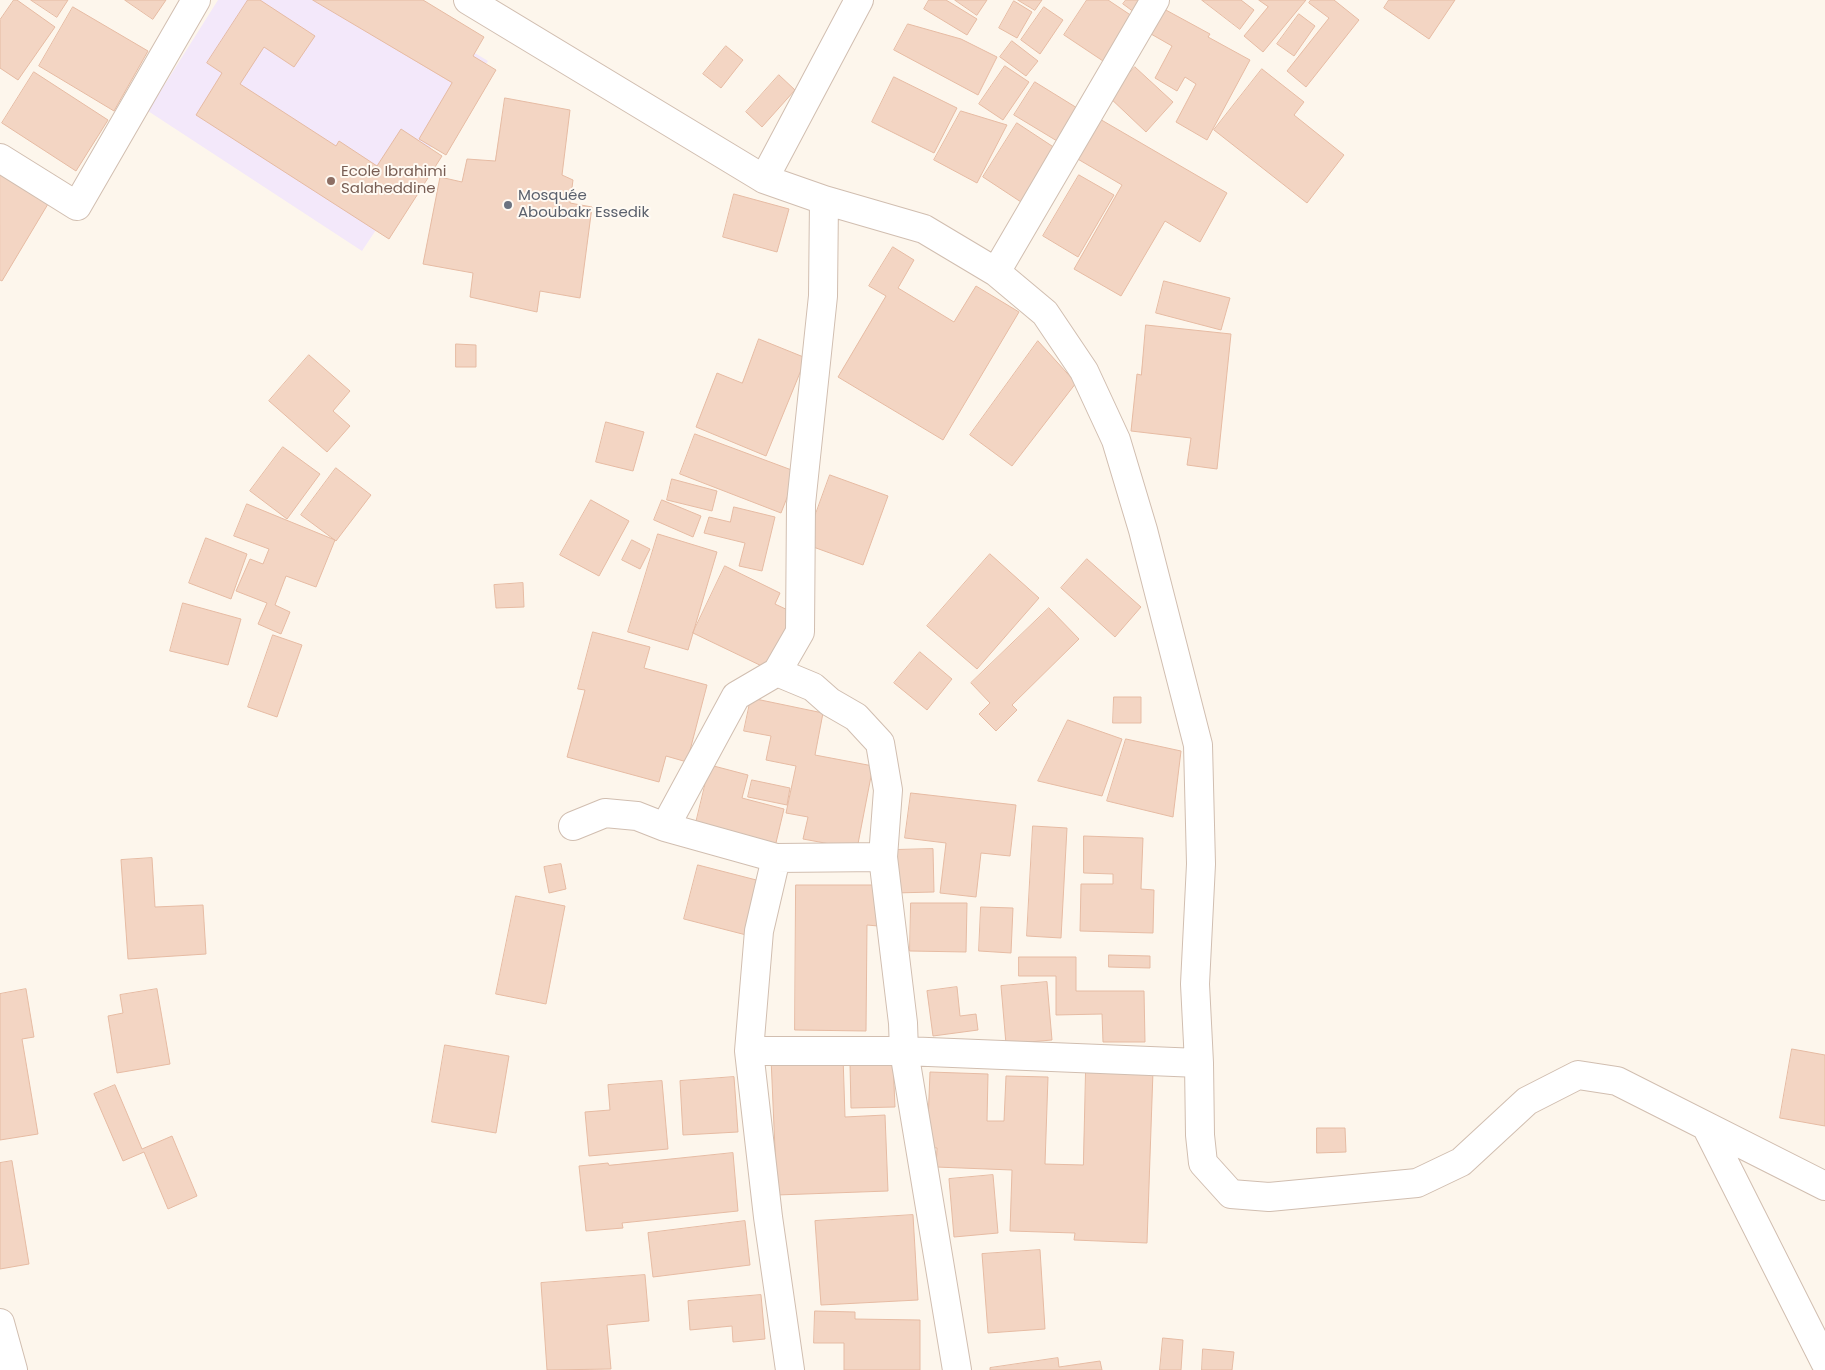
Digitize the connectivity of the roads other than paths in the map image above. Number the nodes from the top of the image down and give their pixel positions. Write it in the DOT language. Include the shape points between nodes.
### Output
graph roads {
  1 [pos="196,0"];
  2 [pos="468,0"];
  3 [pos="858,0"];
  4 [pos="1155,0"];
  5 [pos="0,158"];
  6 [pos="764,179"];
  7 [pos="824,200"];
  8 [pos="996,272"];
  9 [pos="777,672"];
  10 [pos="573,826"];
  11 [pos="665,827"];
  12 [pos="883,857"];
  13 [pos="776,858"];
  14 [pos="749,1051"];
  15 [pos="904,1051"];
  16 [pos="1199,1063"];
  17 [pos="1706,1126"];
  18 [pos="1825,1186"];
  19 [pos="0,1323"];
  20 [pos="1825,1362"];
  21 [pos="13,1370"];
  22 [pos="790,1370"];
  23 [pos="957,1370"];
  1 -- 5 [label="street" via="77,206"];
  2 -- 6 [label="street"];
  3 -- 6 [label="street"];
  4 -- 8 [label="street"];
  6 -- 7 [label="street"];
  7 -- 8 [label="street" via="924,229"];
  7 -- 9 [label="street" via="823,296 800,504 800,632"];
  8 -- 16 [label="street" via="1045,313 1084,371 1116,440 1166,616 1198,745 1201,864 1195,984"];
  9 -- 11 [label="street" via="736,696"];
  9 -- 12 [label="street" via="813,687 830,702 856,717 880,743 888,790"];
  10 -- 11 [label="street" via="605,813 637,816"];
  11 -- 13 [label="street"];
  12 -- 13 [label="street"];
  12 -- 15 [label="street"];
  13 -- 14 [label="street" via="759,932"];
  14 -- 15 [label="street"];
  14 -- 22 [label="street"];
  15 -- 16 [label="street"];
  15 -- 23 [label="street"];
  16 -- 17 [label="street" via="1202,1163 1230,1194 1269,1197 1417,1183 1461,1162 1527,1101 1578,1075 1617,1081"];
  17 -- 18 [label="street"];
  17 -- 20 [label="street"];
  19 -- 21 [label="street"];
}
